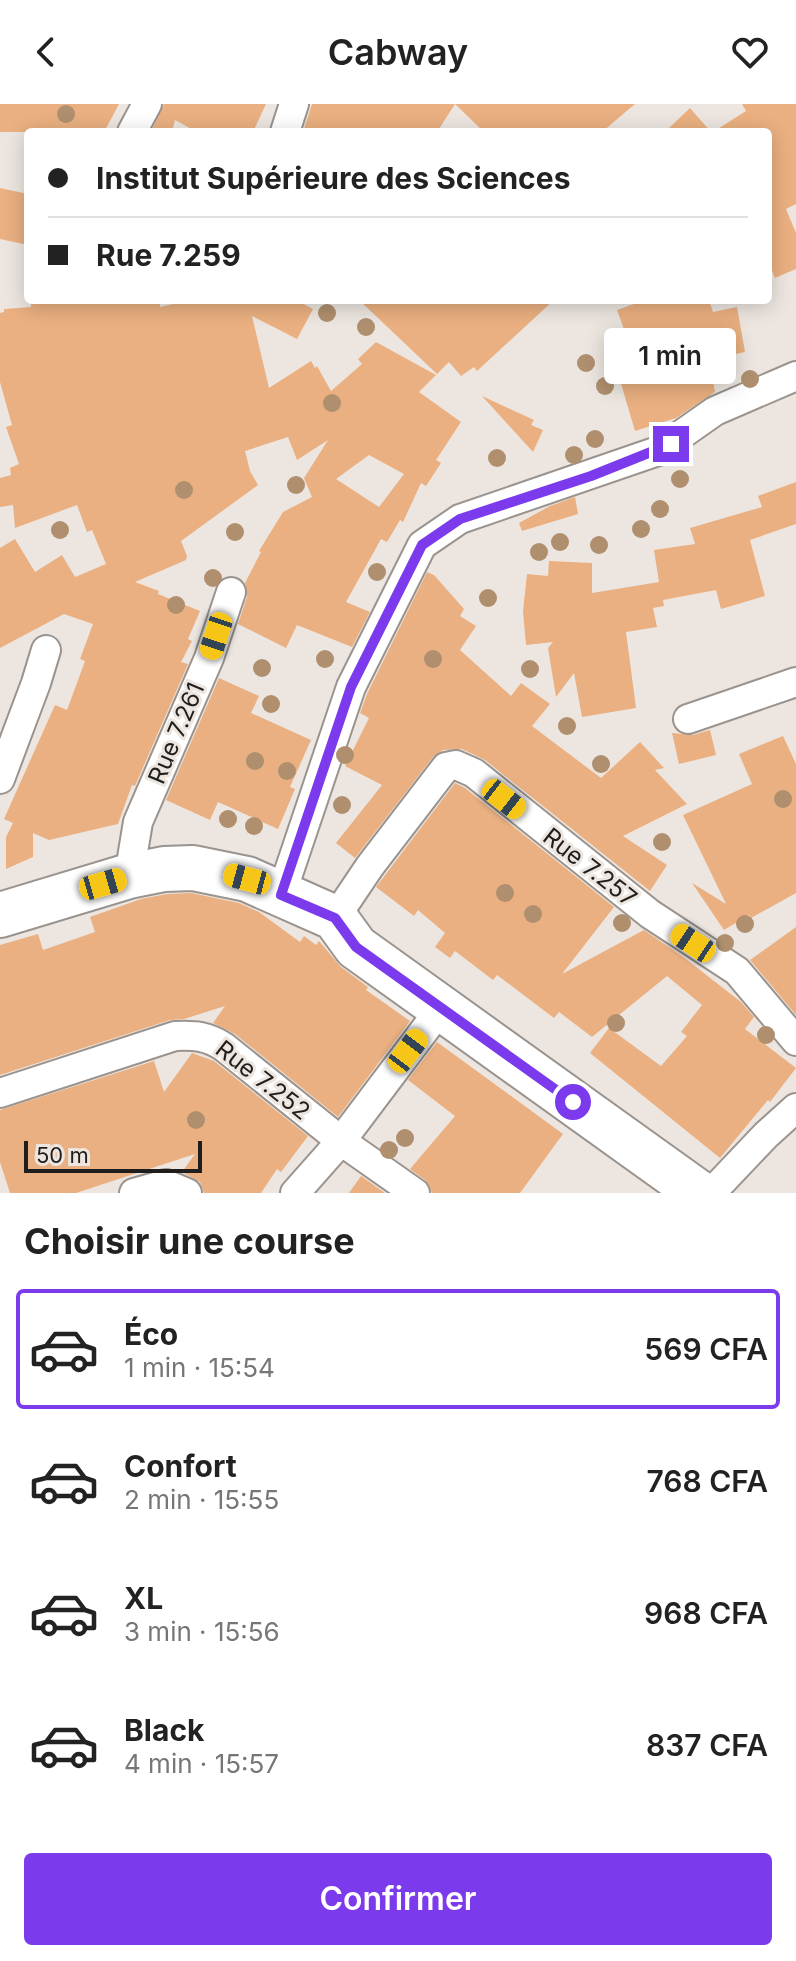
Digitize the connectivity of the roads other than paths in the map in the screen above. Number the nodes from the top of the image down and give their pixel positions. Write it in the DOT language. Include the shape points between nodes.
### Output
graph roads {
  1 [pos="147,104"];
  2 [pos="294,104"];
  3 [pos="134,128"];
  4 [pos="286,128"];
  5 [pos="796,376"];
  6 [pos="231,592"];
  7 [pos="46,650"];
  8 [pos="796,682"];
  9 [pos="688,719"];
  10 [pos="0,779"];
  11 [pos="129,876"];
  12 [pos="281,895"];
  13 [pos="0,915"];
  14 [pos="335,918"];
  15 [pos="442,1007"];
  16 [pos="796,1041"];
  17 [pos="0,1093"];
  18 [pos="796,1108"];
  19 [pos="341,1141"];
  20 [pos="134,1193"];
  21 [pos="187,1193"];
  22 [pos="295,1193"];
  23 [pos="415,1193"];
  24 [pos="699,1193"];
  25 [pos="711,1193"];
  1 -- 3 [label="street"];
  2 -- 4 [label="street"];
  5 -- 12 [label="street" via="715,411 658,451 460,519 422,545 351,687"];
  6 -- 11 [label="street, Rue 7.261" via="209,658 138,822"];
  7 -- 10 [label="street"];
  8 -- 9 [label="street"];
  11 -- 12 [label="main road" via="193,868 247,879"];
  11 -- 13 [label="main road"];
  12 -- 14 [label="main road"];
  14 -- 15 [label="main road" via="356,947"];
  14 -- 16 [label="street, Rue 7.257" via="446,767 456,765 474,773 650,914 737,971"];
  15 -- 19 [label="street"];
  15 -- 24 [label="main road"];
  17 -- 19 [label="street, Rue 7.252" via="175,1036 196,1035 224,1047"];
  18 -- 25 [label="street"];
  19 -- 22 [label="street"];
  19 -- 23 [label="street, Rue 7.252"];
  20 -- 21 [label="street" via="166,1184"];
}
